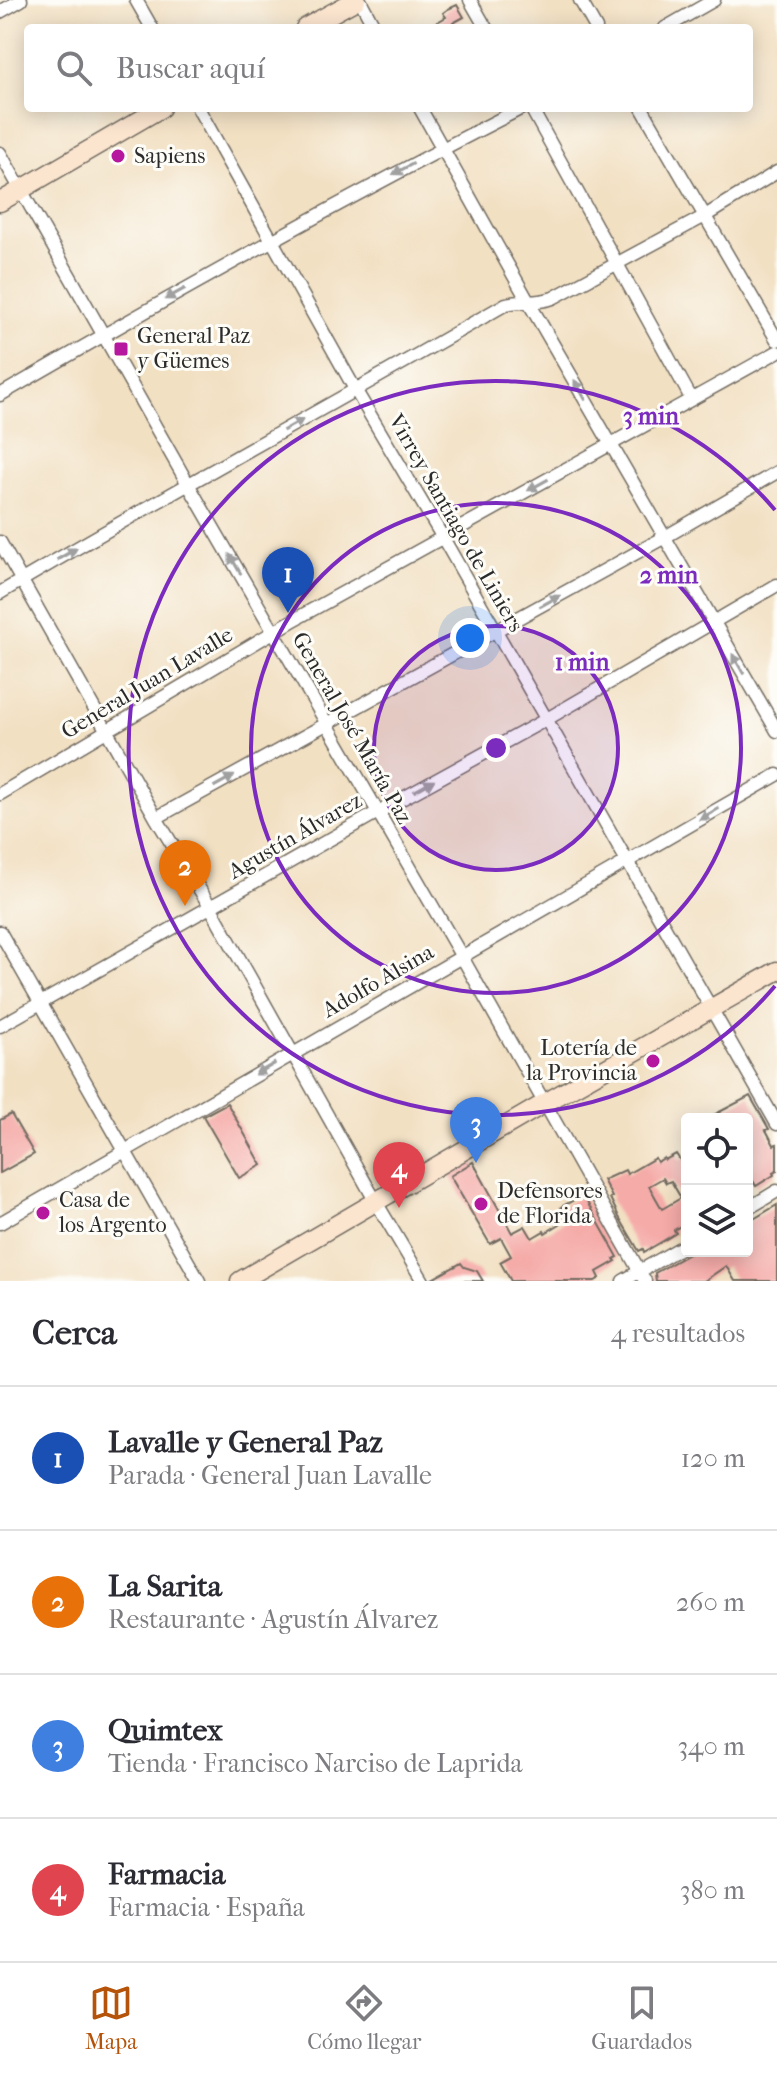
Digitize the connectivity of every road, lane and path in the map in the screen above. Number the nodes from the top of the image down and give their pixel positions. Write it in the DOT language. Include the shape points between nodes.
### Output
graph roads {
  1 [pos="21,0"];
  2 [pos="136,0"];
  3 [pos="358,0"];
  4 [pos="470,0"];
  5 [pos="580,0"];
  6 [pos="714,0"];
  7 [pos="0,12"];
  8 [pos="150,24"];
  9 [pos="313,24"];
  10 [pos="373,24"];
  11 [pos="484,24"];
  12 [pos="594,24"];
  13 [pos="672,24"];
  14 [pos="154,112"];
  15 [pos="200,112"];
  16 [pos="422,112"];
  17 [pos="514,112"];
  18 [pos="533,112"];
  19 [pos="644,112"];
  20 [pos="442,148"];
  21 [pos="0,153"];
  22 [pos="777,172"];
  23 [pos="21,190"];
  24 [pos="0,202"];
  25 [pos="705,216"];
  26 [pos="271,240"];
  27 [pos="618,265"];
  28 [pos="529,303"];
  29 [pos="103,334"];
  30 [pos="777,340"];
  31 [pos="777,352"];
  32 [pos="356,391"];
  33 [pos="0,395"];
  34 [pos="691,398"];
  35 [pos="611,444"];
  36 [pos="777,472"];
  37 [pos="188,484"];
  38 [pos="665,537"];
  39 [pos="443,538"];
  40 [pos="0,542"];
  41 [pos="22,580"];
  42 [pos="777,585"];
  43 [pos="0,593"];
  44 [pos="713,622"];
  45 [pos="496,630"];
  46 [pos="274,631"];
  47 [pos="547,719"];
  48 [pos="327,723"];
  49 [pos="106,730"];
  50 [pos="777,731"];
  51 [pos="777,775"];
  52 [pos="0,794"];
  53 [pos="378,812"];
  54 [pos="156,818"];
  55 [pos="627,862"];
  56 [pos="211,908"];
  57 [pos="0,932"];
  58 [pos="462,957"];
  59 [pos="777,971"];
  60 [pos="40,1004"];
  61 [pos="711,1008"];
  62 [pos="0,1026"];
  63 [pos="292,1054"];
  64 [pos="545,1103"];
  65 [pos="777,1124"];
  66 [pos="125,1151"];
  67 [pos="777,1191"];
  68 [pos="376,1202"];
  69 [pos="753,1205"];
  70 [pos="0,1223"];
  71 [pos="681,1248"];
  72 [pos="643,1276"];
  73 [pos="199,1281"];
  74 [pos="240,1281"];
  75 [pos="423,1281"];
  76 [pos="623,1281"];
  1 -- 7 [label="street"];
  2 -- 8 [label="street"];
  3 -- 9 [label="street"];
  3 -- 10 [label="street"];
  4 -- 11 [label="street"];
  5 -- 12 [label="street"];
  6 -- 13 [label="street"];
  14 -- 23 [label="street"];
  15 -- 26 [label="street, Virrey Santiago de Liniers"];
  16 -- 20 [label="street"];
  17 -- 20 [label="street"];
  18 -- 27 [label="street"];
  19 -- 25 [label="street"];
  20 -- 26 [label="street, one-way"];
  20 -- 28 [label="street"];
  21 -- 23 [label="street, General José María Paz"];
  22 -- 25 [label="street"];
  23 -- 24 [label="street"];
  23 -- 29 [label="street, General José María Paz"];
  25 -- 27 [label="street"];
  25 -- 30 [label="street"];
  26 -- 29 [label="street, one-way"];
  26 -- 32 [label="street, Virrey Santiago de Liniers"];
  27 -- 28 [label="street" via="553,298"];
  27 -- 34 [label="street"];
  28 -- 32 [label="street" via="506,304"];
  35 -- 28 [label="street, one-way"];
  29 -- 33 [label="street"];
  29 -- 37 [label="street, General José María Paz"];
  31 -- 34 [label="street, General Juan Lavalle"];
  37 -- 32 [label="street, one-way"];
  32 -- 39 [label="street, Virrey Santiago de Liniers"];
  34 -- 35 [label="street, General Juan Lavalle"];
  35 -- 38 [label="street"];
  35 -- 39 [label="street, General Juan Lavalle, one-way"];
  36 -- 38 [label="street"];
  41 -- 37 [label="street, one-way"];
  46 -- 37 [label="street, General José María Paz, one-way"];
  38 -- 44 [label="street"];
  45 -- 38 [label="street, one-way"];
  39 -- 45 [label="street, Virrey Santiago de Liniers"];
  39 -- 46 [label="street, General Juan Lavalle"];
  40 -- 41 [label="street"];
  41 -- 43 [label="street"];
  41 -- 49 [label="street"];
  42 -- 44 [label="street, Agustín Álvarez"];
  44 -- 47 [label="street, Agustín Álvarez"];
  50 -- 44 [label="street, one-way"];
  45 -- 47 [label="street, Virrey Santiago de Liniers"];
  45 -- 48 [label="street"];
  46 -- 48 [label="street, General José María Paz"];
  46 -- 49 [label="street, General Juan Lavalle"];
  53 -- 47 [label="street, Agustín Álvarez, one-way"];
  47 -- 55 [label="street, Virrey Santiago de Liniers"];
  48 -- 53 [label="street, General José María Paz"];
  54 -- 48 [label="street, one-way"];
  49 -- 52 [label="street, General Juan Lavalle"];
  49 -- 54 [label="street"];
  51 -- 55 [label="street, Adolfo Alsina, one-way"];
  53 -- 56 [label="street, Agustín Álvarez"];
  53 -- 58 [label="street, General José María Paz"];
  54 -- 56 [label="street"];
  55 -- 58 [label="street, Adolfo Alsina"];
  55 -- 61 [label="street, Virrey Santiago de Liniers"];
  56 -- 60 [label="street, Agustín Álvarez"];
  56 -- 63 [label="street"];
  57 -- 60 [label="street"];
  58 -- 63 [label="street, Adolfo Alsina"];
  58 -- 64 [label="street, General José María Paz"];
  59 -- 61 [label="street"];
  60 -- 62 [label="street, Agustín Álvarez"];
  60 -- 66 [label="street"];
  61 -- 64 [label="street"];
  61 -- 65 [label="street, Virrey Santiago de Liniers"];
  63 -- 66 [label="street, Adolfo Alsina, one-way"];
  63 -- 68 [label="street"];
  64 -- 68 [label="street"];
  64 -- 72 [label="street, General José María Paz"];
  66 -- 70 [label="street, Adolfo Alsina"];
  66 -- 73 [label="street"];
  67 -- 69 [label="street"];
  68 -- 74 [label="street"];
  68 -- 75 [label="street"];
  71 -- 72 [label="street"];
  72 -- 76 [label="street"];
}
